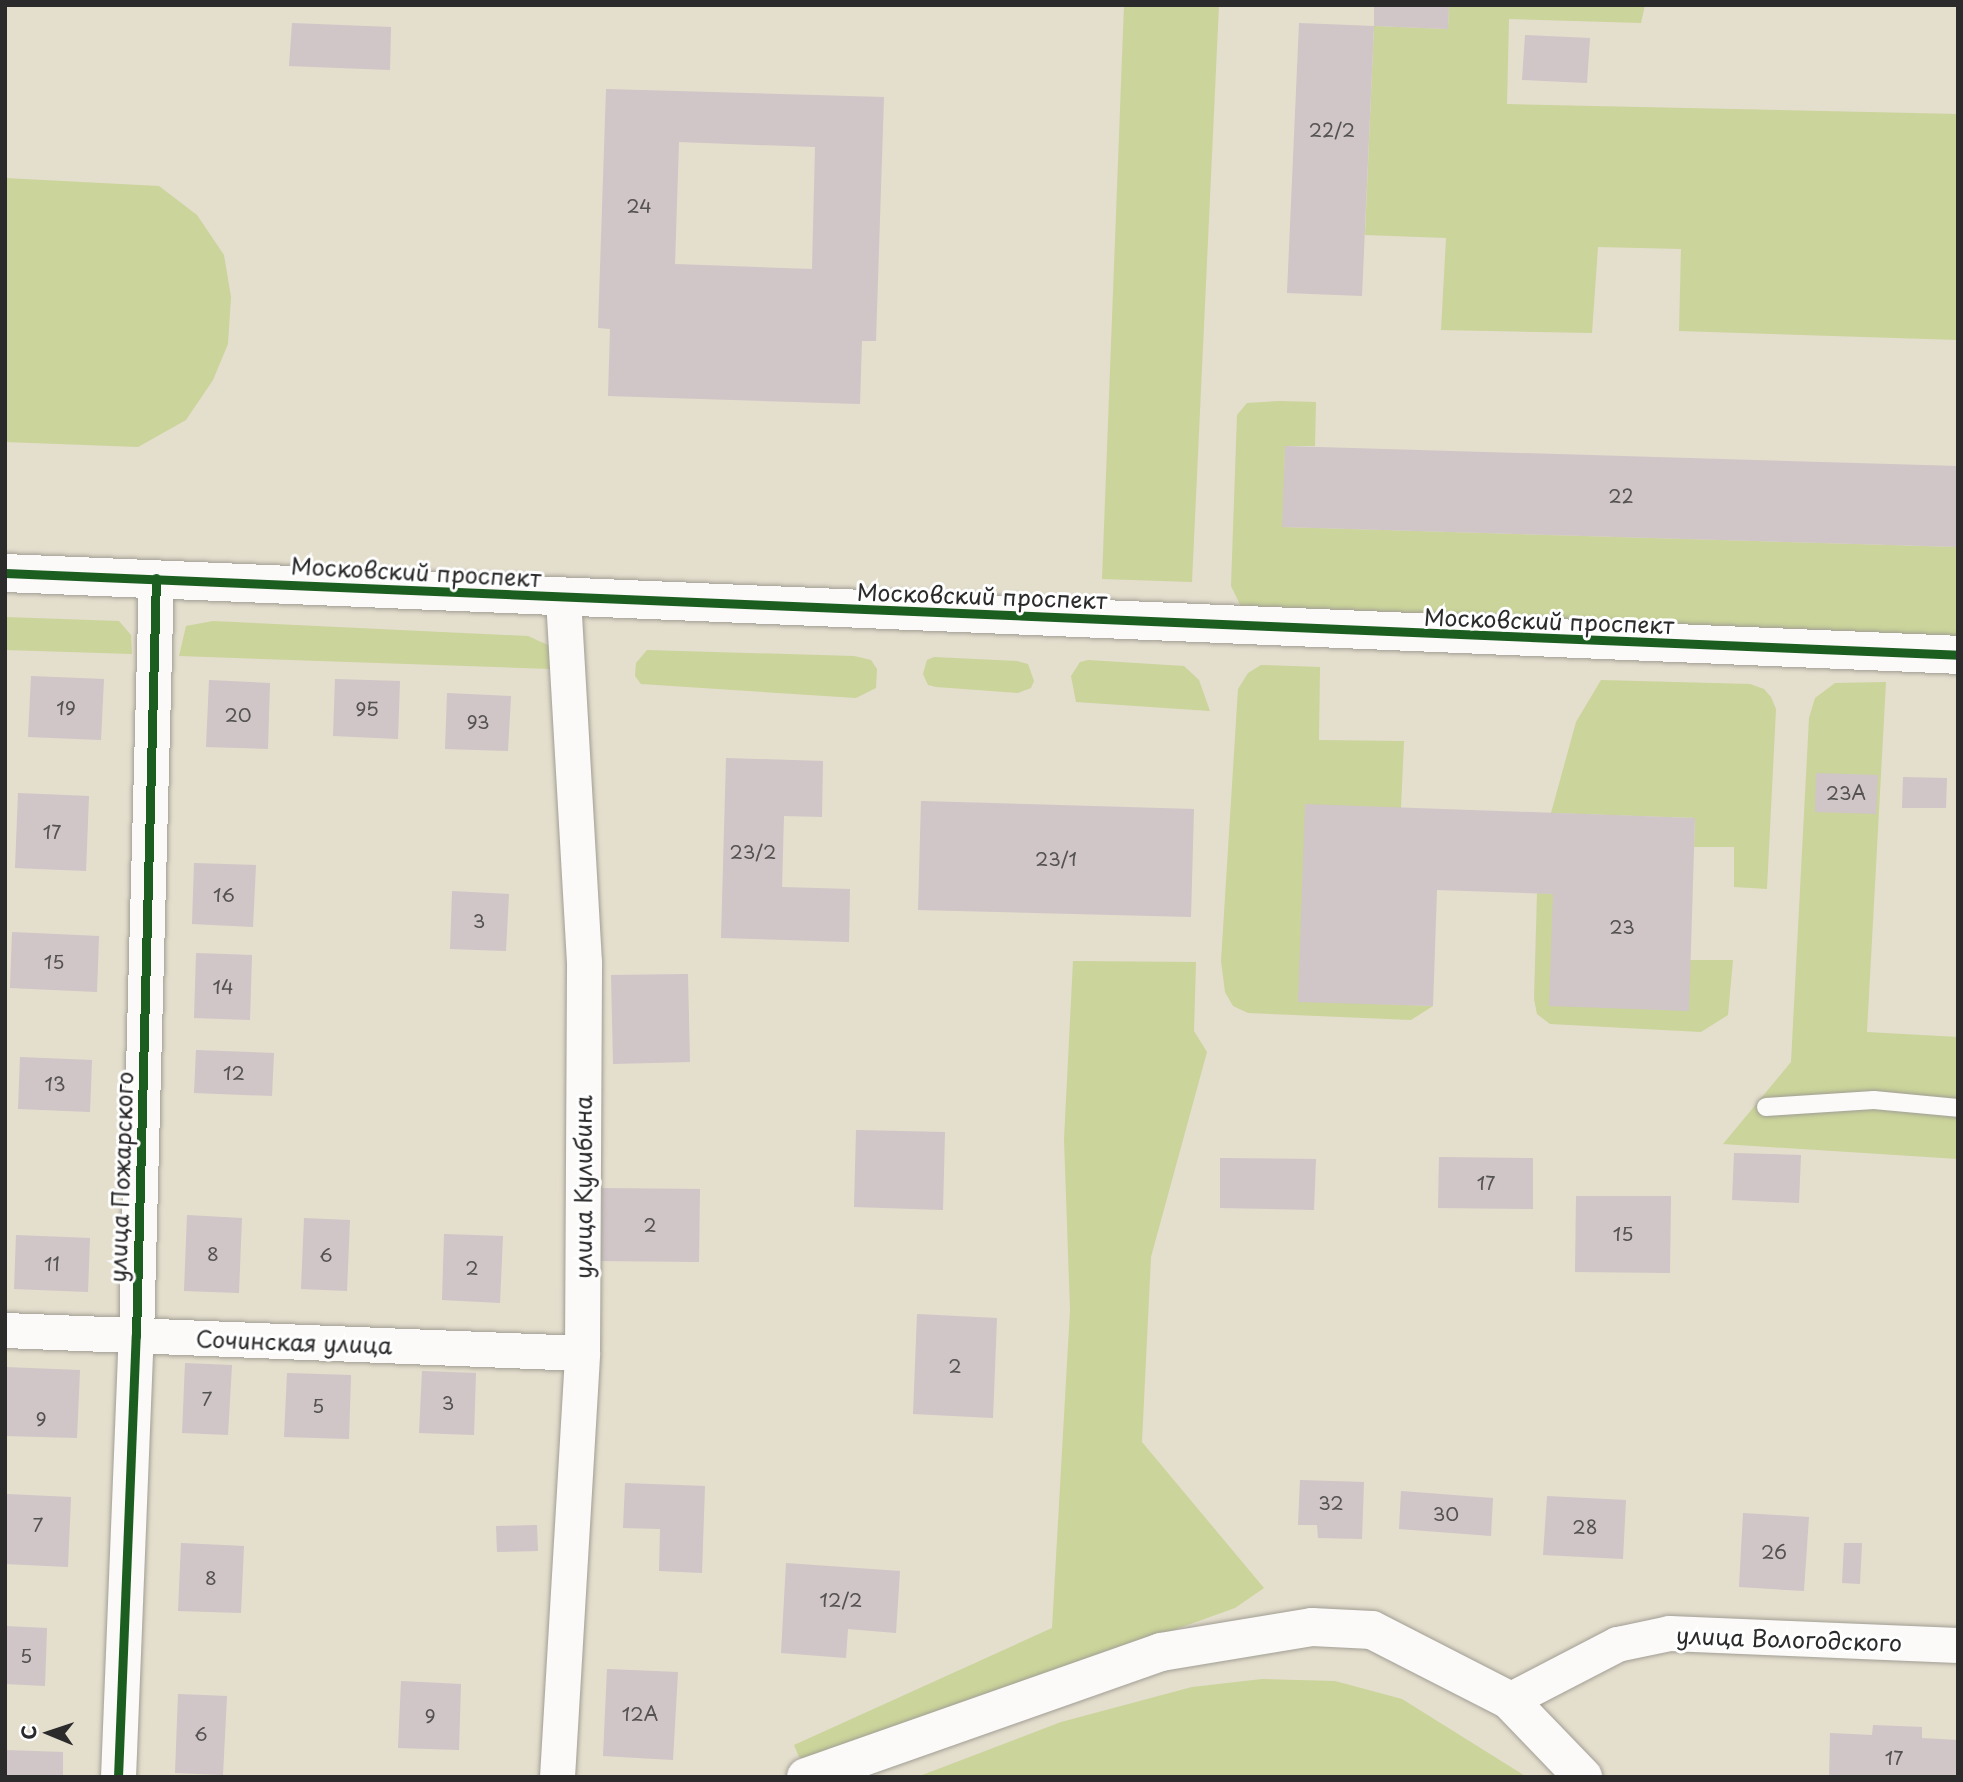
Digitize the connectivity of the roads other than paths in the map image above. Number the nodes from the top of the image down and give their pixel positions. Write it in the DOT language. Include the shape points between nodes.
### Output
graph roads {
  1 [pos="5,573"];
  2 [pos="156,578"];
  3 [pos="563,598"];
  4 [pos="1958,655"];
  5 [pos="1766,1107"];
  6 [pos="1958,1108"];
  7 [pos="5,1330"];
  8 [pos="136,1336"];
  9 [pos="582,1353"];
  10 [pos="1958,1646"];
  11 [pos="1509,1700"];
  12 [pos="118,1777"];
  13 [pos="557,1777"];
  14 [pos="806,1777"];
  15 [pos="1583,1777"];
  1 -- 2 [label="street, Московский проспект"];
  2 -- 3 [label="street, Московский проспект"];
  2 -- 8 [label="street, улица Пожарского"];
  3 -- 4 [label="street, Московский проспект"];
  3 -- 9 [label="street, улица Кулибина" via="583,915"];
  5 -- 6 [label="lane" via="1874,1100"];
  7 -- 8 [label="street, Сочинская улица"];
  8 -- 9 [label="street, Сочинская улица"];
  8 -- 12 [label="street, улица Пожарского"];
  9 -- 13 [label="street, улица Кулибина"];
  10 -- 11 [label="street, улица Вологодского" via="1669,1633 1617,1644"];
  11 -- 14 [label="street" via="1371,1630 1312,1627 1161,1652 1025,1696"];
  11 -- 15 [label="street"];
}
